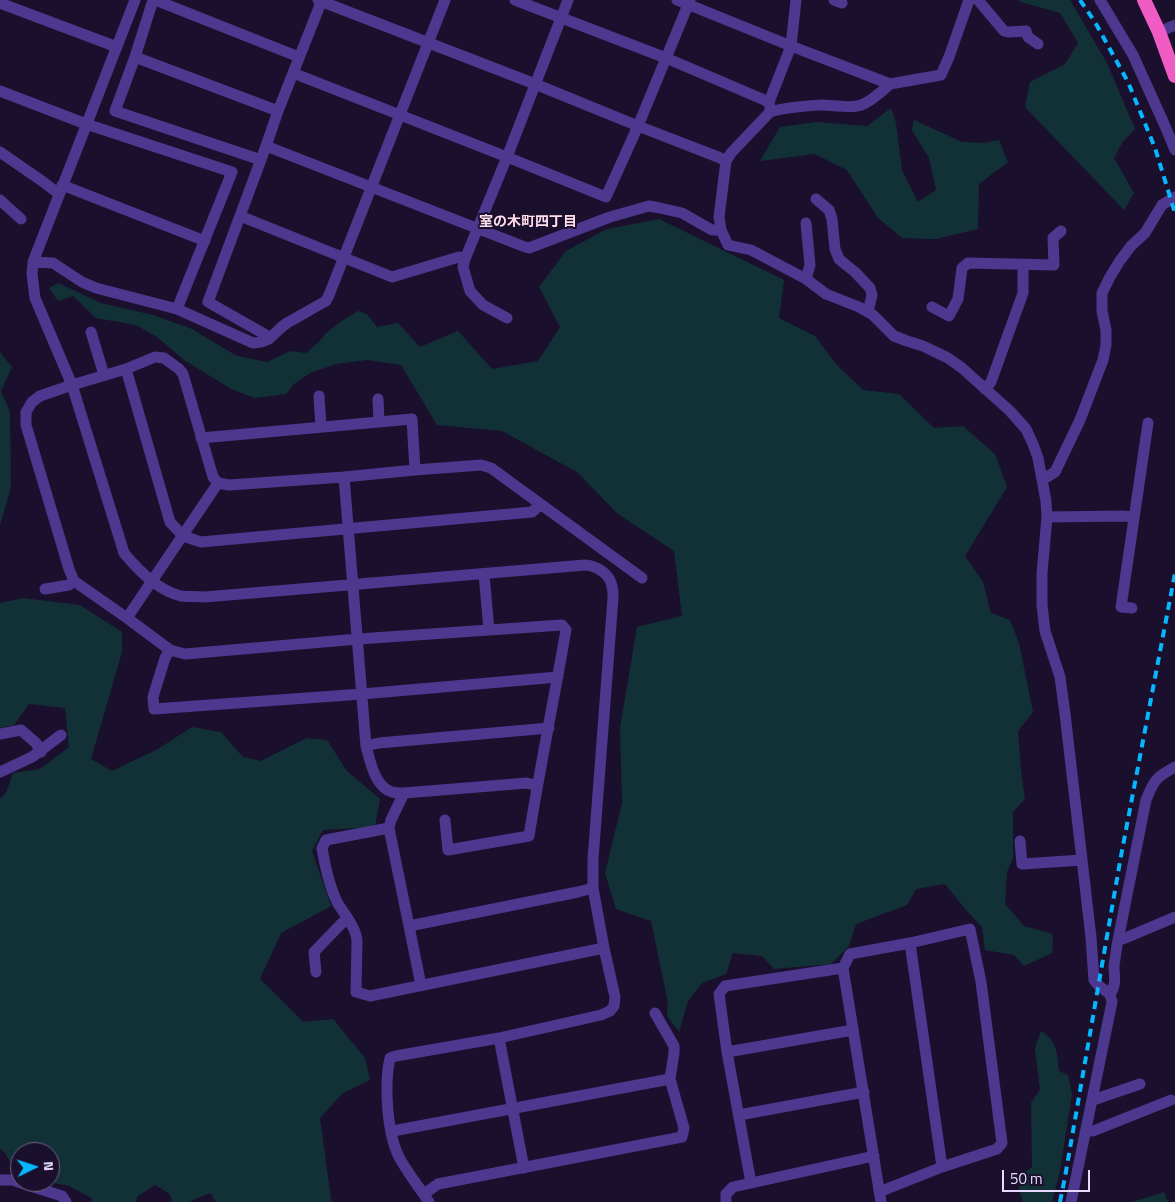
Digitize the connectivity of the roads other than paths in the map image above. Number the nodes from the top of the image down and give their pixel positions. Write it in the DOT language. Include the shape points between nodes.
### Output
graph roads {
  1 [pos="136,0"];
  2 [pos="154,0"];
  3 [pos="321,0"];
  4 [pos="445,0"];
  5 [pos="515,0"];
  6 [pos="568,0"];
  7 [pos="796,0"];
  8 [pos="969,0"];
  9 [pos="978,0"];
  10 [pos="1100,0"];
  11 [pos="1144,0"];
  12 [pos="685,1"];
  13 [pos="0,3"];
  14 [pos="561,18"];
  15 [pos="1175,25"];
  16 [pos="1159,32"];
  17 [pos="429,43"];
  18 [pos="1038,44"];
  19 [pos="791,46"];
  20 [pos="116,47"];
  21 [pos="136,57"];
  22 [pos="299,57"];
  23 [pos="666,58"];
  24 [pos="293,73"];
  25 [pos="1175,76"];
  26 [pos="535,84"];
  27 [pos="890,84"];
  28 [pos="0,91"];
  29 [pos="770,107"];
  30 [pos="278,111"];
  31 [pos="399,114"];
  32 [pos="86,124"];
  33 [pos="638,126"];
  34 [pos="266,146"];
  35 [pos="1175,150"];
  36 [pos="0,152"];
  37 [pos="507,157"];
  38 [pos="261,160"];
  39 [pos="726,161"];
  40 [pos="372,186"];
  41 [pos="61,190"];
  42 [pos="1175,197"];
  43 [pos="816,199"];
  44 [pos="0,200"];
  45 [pos="240,216"];
  46 [pos="22,219"];
  47 [pos="806,223"];
  48 [pos="477,229"];
  49 [pos="721,230"];
  50 [pos="1061,231"];
  51 [pos="204,241"];
  52 [pos="344,258"];
  53 [pos="465,259"];
  54 [pos="32,262"];
  55 [pos="1023,265"];
  56 [pos="806,279"];
  57 [pos="932,307"];
  58 [pos="177,309"];
  59 [pos="868,312"];
  60 [pos="506,318"];
  61 [pos="91,332"];
  62 [pos="269,339"];
  63 [pos="126,369"];
  64 [pos="104,376"];
  65 [pos="72,385"];
  66 [pos="985,389"];
  67 [pos="319,396"];
  68 [pos="378,399"];
  69 [pos="379,422"];
  70 [pos="1148,424"];
  71 [pos="321,427"];
  72 [pos="201,438"];
  73 [pos="415,470"];
  74 [pos="344,477"];
  75 [pos="1042,478"];
  76 [pos="218,483"];
  77 [pos="540,504"];
  78 [pos="1047,517"];
  79 [pos="1134,518"];
  80 [pos="349,529"];
  81 [pos="183,536"];
  82 [pos="611,556"];
  83 [pos="601,570"];
  84 [pos="484,574"];
  85 [pos="642,578"];
  86 [pos="74,581"];
  87 [pos="153,581"];
  88 [pos="354,585"];
  89 [pos="45,589"];
  90 [pos="1132,608"];
  91 [pos="128,618"];
  92 [pos="488,630"];
  93 [pos="358,640"];
  94 [pos="170,650"];
  95 [pos="558,676"];
  96 [pos="362,694"];
  97 [pos="549,728"];
  98 [pos="0,734"];
  99 [pos="61,735"];
  100 [pos="366,746"];
  101 [pos="41,752"];
  102 [pos="1175,767"];
  103 [pos="0,772"];
  104 [pos="537,786"];
  105 [pos="404,793"];
  106 [pos="445,820"];
  107 [pos="389,828"];
  108 [pos="1020,841"];
  109 [pos="1082,860"];
  110 [pos="593,888"];
  111 [pos="1175,917"];
  112 [pos="347,919"];
  113 [pos="409,926"];
  114 [pos="1119,939"];
  115 [pos="910,943"];
  116 [pos="604,948"];
  117 [pos="843,968"];
  118 [pos="316,972"];
  119 [pos="421,985"];
  120 [pos="1110,994"];
  121 [pos="655,1013"];
  122 [pos="853,1030"];
  123 [pos="499,1038"];
  124 [pos="727,1052"];
  125 [pos="670,1079"];
  126 [pos="1140,1084"];
  127 [pos="864,1092"];
  128 [pos="1093,1097"];
  129 [pos="1170,1100"];
  130 [pos="513,1109"];
  131 [pos="739,1115"];
  132 [pos="1086,1130"];
  133 [pos="391,1133"];
  134 [pos="874,1156"];
  135 [pos="942,1167"];
  136 [pos="524,1168"];
  137 [pos="0,1180"];
  138 [pos="751,1183"];
  139 [pos="880,1197"];
  140 [pos="426,1198"];
  141 [pos="60,1200"];
  142 [pos="725,1202"];
  143 [pos="1071,1202"];
  1 -- 20 [label="street"];
  2 -- 21 [label="street"];
  2 -- 22 [label="street"];
  3 -- 17 [label="street"];
  3 -- 22 [label="street"];
  4 -- 17 [label="street"];
  5 -- 14 [label="street"];
  6 -- 14 [label="street"];
  7 -- 19 [label="street"];
  8 -- 27 [label="street" via="942,76"];
  9 -- 18 [label="street" via="1004,31 1026,31 1028,37"];
  10 -- 35 [label="street" via="1133,56"];
  11 -- 16 [label="highway"];
  12 -- 19 [label="street"];
  12 -- 23 [label="street"];
  13 -- 20 [label="street"];
  14 -- 23 [label="street"];
  14 -- 26 [label="street"];
  15 -- 16 [label="street"];
  16 -- 25 [label="highway"];
  17 -- 26 [label="street"];
  17 -- 31 [label="street"];
  19 -- 27 [label="street"];
  19 -- 29 [label="street"];
  20 -- 32 [label="street"];
  21 -- 30 [label="street"];
  21 -- 38 [label="street" via="115,111"];
  22 -- 24 [label="street"];
  23 -- 29 [label="street"];
  23 -- 33 [label="street"];
  24 -- 30 [label="street"];
  24 -- 31 [label="street"];
  26 -- 33 [label="street"];
  26 -- 37 [label="street"];
  27 -- 29 [label="street" via="861,105"];
  28 -- 32 [label="street"];
  29 -- 39 [label="street"];
  30 -- 34 [label="street"];
  31 -- 37 [label="street"];
  31 -- 40 [label="street"];
  32 -- 41 [label="street"];
  32 -- 51 [label="street" via="232,172"];
  33 -- 37 [label="street" via="606,197"];
  33 -- 39 [label="street"];
  34 -- 38 [label="street"];
  34 -- 40 [label="street"];
  36 -- 41 [label="street"];
  37 -- 48 [label="street"];
  38 -- 45 [label="street"];
  39 -- 49 [label="street" via="719,217"];
  40 -- 48 [label="street"];
  40 -- 52 [label="street"];
  41 -- 51 [label="street"];
  41 -- 54 [label="street"];
  42 -- 75 [label="street" via="1162,205 1145,233 1119,262 1102,293 1106,330 1103,360 1055,472"];
  43 -- 59 [label="street" via="829,210 839,259 870,288 872,295"];
  44 -- 46 [label="street"];
  45 -- 52 [label="street"];
  45 -- 62 [label="street" via="208,302"];
  47 -- 56 [label="street" via="810,265"];
  48 -- 49 [label="street" via="529,248 610,217 649,206 682,214 712,230"];
  48 -- 53 [label="street"];
  49 -- 56 [label="street" via="728,245 752,250"];
  50 -- 55 [label="street" via="1053,238 1054,265"];
  51 -- 58 [label="street"];
  52 -- 53 [label="street" via="392,277 459,257"];
  52 -- 62 [label="street" via="326,301 284,325"];
  53 -- 60 [label="street" via="463,267 470,291 483,305"];
  54 -- 58 [label="street" via="53,263 96,288"];
  54 -- 65 [label="street" via="36,298"];
  55 -- 57 [label="street" via="968,263 962,268 958,299 949,316"];
  55 -- 66 [label="street" via="1023,293 991,382"];
  56 -- 59 [label="street" via="826,294"];
  58 -- 62 [label="street" via="254,343"];
  59 -- 66 [label="street" via="894,336 948,358"];
  61 -- 64 [label="street"];
  63 -- 64 [label="street"];
  63 -- 72 [label="street" via="155,357 164,358 179,369"];
  63 -- 81 [label="street" via="170,522"];
  64 -- 65 [label="street"];
  65 -- 86 [label="street" via="32,402 26,412 26,425"];
  65 -- 87 [label="street" via="124,553 138,570"];
  66 -- 75 [label="street" via="1026,430 1038,458"];
  67 -- 71 [label="street"];
  68 -- 69 [label="street"];
  69 -- 71 [label="street"];
  69 -- 73 [label="street" via="412,418"];
  70 -- 79 [label="street"];
  71 -- 72 [label="street"];
  72 -- 76 [label="street" via="212,477"];
  73 -- 74 [label="street"];
  73 -- 77 [label="street" via="481,465 491,468"];
  74 -- 76 [label="street" via="229,485"];
  74 -- 80 [label="street"];
  75 -- 78 [label="street"];
  76 -- 81 [label="street"];
  77 -- 80 [label="street" via="532,512"];
  77 -- 82 [label="street"];
  78 -- 79 [label="street"];
  78 -- 109 [label="street" via="1042,573 1044,631 1061,686"];
  79 -- 90 [label="street" via="1120,607"];
  80 -- 81 [label="street" via="200,542"];
  80 -- 88 [label="street"];
  81 -- 87 [label="street"];
  82 -- 83 [label="street"];
  82 -- 85 [label="street"];
  83 -- 84 [label="street" via="585,565"];
  83 -- 110 [label="street" via="608,576 613,598 592,859"];
  84 -- 88 [label="street"];
  84 -- 92 [label="street"];
  86 -- 89 [label="street" via="69,585"];
  86 -- 91 [label="street"];
  87 -- 88 [label="street" via="181,596 205,597"];
  87 -- 91 [label="street"];
  88 -- 93 [label="street"];
  91 -- 94 [label="street"];
  92 -- 93 [label="street"];
  92 -- 95 [label="street" via="562,625 566,630"];
  93 -- 94 [label="street" via="185,654"];
  93 -- 96 [label="street"];
  94 -- 96 [label="street" via="153,697 154,709"];
  95 -- 96 [label="street"];
  95 -- 97 [label="street"];
  96 -- 100 [label="street"];
  97 -- 100 [label="street"];
  97 -- 104 [label="street"];
  98 -- 101 [label="street" via="21,730"];
  99 -- 101 [label="street"];
  100 -- 105 [label="street" via="380,784 392,792"];
  101 -- 103 [label="street"];
  102 -- 114 [label="street" via="1152,783 1146,800"];
  104 -- 105 [label="street" via="528,783"];
  104 -- 106 [label="street" via="529,836 448,850"];
  105 -- 107 [label="street"];
  107 -- 112 [label="street" via="326,840 322,848 328,877"];
  107 -- 113 [label="street"];
  108 -- 109 [label="street" via="1022,864"];
  109 -- 120 [label="street" via="1094,980"];
  110 -- 113 [label="street"];
  110 -- 116 [label="street"];
  111 -- 114 [label="street"];
  112 -- 118 [label="street" via="314,952"];
  112 -- 119 [label="street" via="357,941 356,992 370,996"];
  113 -- 119 [label="street"];
  114 -- 120 [label="street" via="1114,965 1115,983"];
  115 -- 117 [label="street" via="850,954"];
  115 -- 135 [label="street"];
  115 -- 135 [label="street" via="970,929 981,982 1002,1143 997,1149"];
  116 -- 119 [label="street"];
  116 -- 123 [label="street" via="615,997 610,1011"];
  117 -- 122 [label="street"];
  117 -- 124 [label="street" via="725,986 718,994"];
  120 -- 128 [label="street" via="1112,1002"];
  121 -- 125 [label="street" via="674,1046"];
  122 -- 124 [label="street"];
  122 -- 127 [label="street"];
  123 -- 130 [label="street"];
  123 -- 133 [label="street" via="390,1058 388,1113"];
  124 -- 131 [label="street"];
  125 -- 130 [label="street"];
  125 -- 136 [label="street" via="684,1128 682,1137"];
  126 -- 128 [label="street"];
  127 -- 131 [label="street"];
  127 -- 134 [label="street"];
  128 -- 132 [label="street"];
  129 -- 132 [label="street" via="1093,1131"];
  130 -- 133 [label="street"];
  130 -- 136 [label="street"];
  131 -- 138 [label="street"];
  132 -- 143 [label="street"];
  133 -- 140 [label="street" via="399,1156"];
  134 -- 138 [label="street"];
  134 -- 139 [label="street"];
  135 -- 139 [label="street"];
  136 -- 140 [label="street" via="438,1184"];
  137 -- 141 [label="street" via="12,1180"];
  138 -- 142 [label="street" via="733,1187 726,1194"];
}
